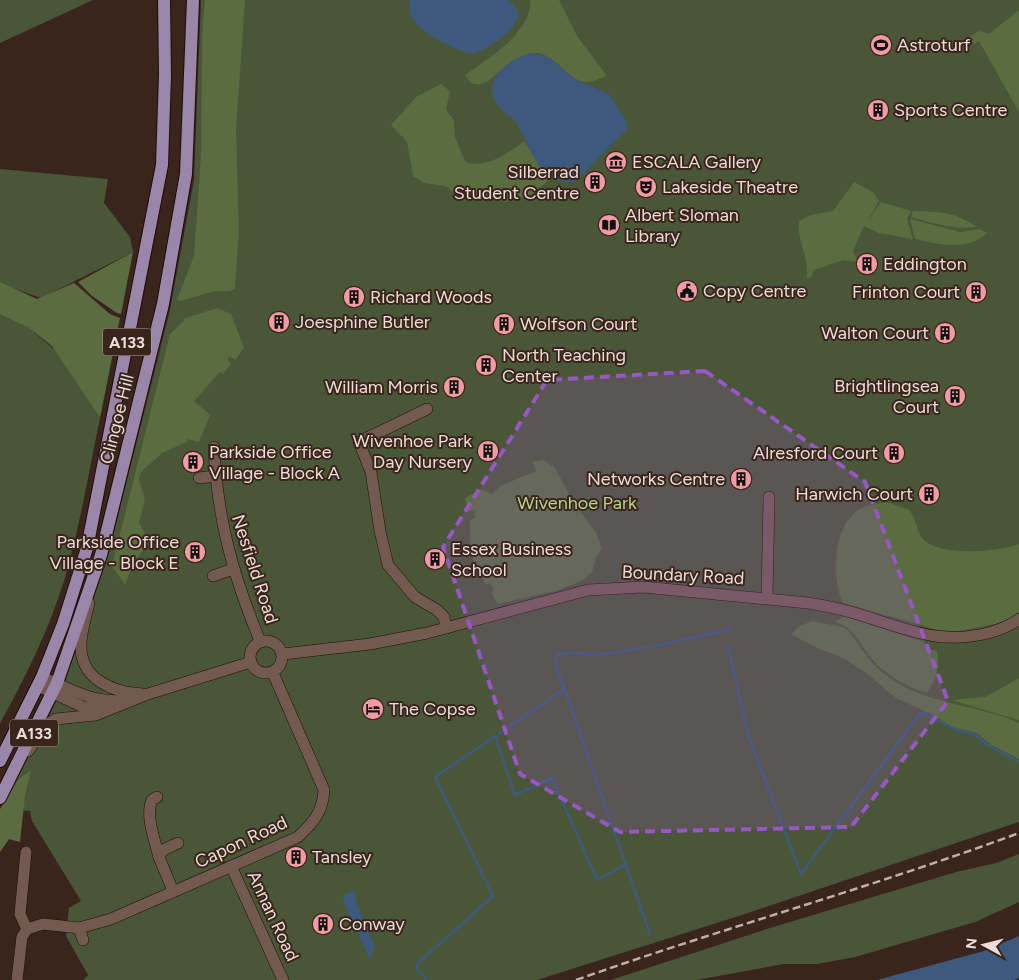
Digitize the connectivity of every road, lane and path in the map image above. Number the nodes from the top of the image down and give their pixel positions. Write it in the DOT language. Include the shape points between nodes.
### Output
graph roads {
  1 [pos="164,0"];
  2 [pos="193,0"];
  3 [pos="427,409"];
  4 [pos="214,447"];
  5 [pos="215,476"];
  6 [pos="199,478"];
  7 [pos="769,497"];
  8 [pos="101,555"];
  9 [pos="233,569"];
  10 [pos="213,576"];
  11 [pos="767,598"];
  12 [pos="1019,618"];
  13 [pos="446,628"];
  14 [pos="260,641"];
  15 [pos="283,654"];
  16 [pos="251,662"];
  17 [pos="273,673"];
  18 [pos="40,681"];
  19 [pos="55,688"];
  20 [pos="148,694"];
  21 [pos="135,698"];
  22 [pos="123,706"];
  23 [pos="0,761"];
  24 [pos="14,773"];
  25 [pos="157,797"];
  26 [pos="0,798"];
  27 [pos="178,843"];
  28 [pos="26,852"];
  29 [pos="160,856"];
  30 [pos="231,866"];
  31 [pos="174,891"];
  32 [pos="80,928"];
  33 [pos="27,929"];
  34 [pos="83,940"];
  35 [pos="17,980"];
  36 [pos="283,980"];
  1 -- 18 [label="main road, Clingoe Hill / A133" via="162,165 87,548 64,624"];
  2 -- 8 [label="main road, Clingoe Hill / A133" via="189,137 181,208 163,304"];
  3 -- 13 [label="street" via="358,442 371,472 388,565 415,597 438,610 444,617"];
  4 -- 5 [label="street, Nesfield Road"];
  5 -- 6 [label="street"];
  5 -- 9 [label="street, Nesfield Road" via="220,515"];
  7 -- 11 [label="street"];
  8 -- 19 [label="main road, Clingoe Hill / A133"];
  8 -- 20 [label="street" via="81,637 82,658 87,670 101,683 126,692"];
  9 -- 10 [label="street"];
  9 -- 14 [label="street, Nesfield Road"];
  11 -- 12 [label="street, Boundary Road" via="834,608 933,637 979,635 998,630"];
  11 -- 13 [label="street, Boundary Road" via="643,586 588,590"];
  13 -- 15 [label="street, Boundary Road" via="370,644"];
  14 -- 15 [label="street" via="274,643"];
  14 -- 16 [label="street" via="252,650"];
  15 -- 17 [label="street" via="281,666"];
  16 -- 17 [label="street" via="262,673"];
  16 -- 20 [label="street"];
  17 -- 30 [label="street, Capon Road" via="308,742 324,790 323,806 313,823 298,837"];
  18 -- 19 [label="street"];
  18 -- 23 [label="main road, Clingoe Hill / A133"];
  19 -- 21 [label="street" via="101,701"];
  19 -- 22 [label="street" via="91,709"];
  19 -- 24 [label="main road, Clingoe Hill / A133"];
  20 -- 21 [label="street"];
  21 -- 22 [label="street"];
  22 -- 24 [label="street" via="96,715 50,721"];
  24 -- 26 [label="main road, Clingoe Hill / A133"];
  25 -- 29 [label="street" via="150,806 148,838"];
  27 -- 29 [label="street" via="163,850"];
  28 -- 33 [label="street" via="20,914"];
  29 -- 31 [label="street"];
  30 -- 31 [label="street, Capon Road"];
  30 -- 36 [label="street, Annan Road"];
  31 -- 32 [label="street, Capon Road" via="111,919"];
  32 -- 33 [label="street, Capon Road" via="43,924"];
  32 -- 34 [label="street"];
  33 -- 35 [label="street" via="22,938"];
}
